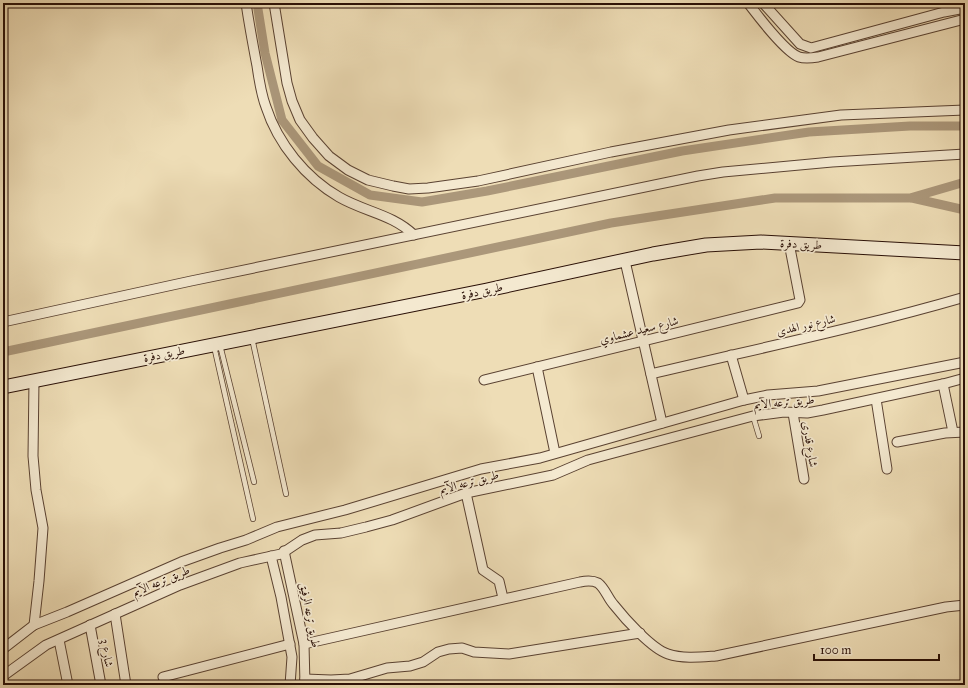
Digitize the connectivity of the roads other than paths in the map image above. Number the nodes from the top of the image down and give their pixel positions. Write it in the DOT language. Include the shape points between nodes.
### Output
graph roads {
  1 [pos="246,3"];
  2 [pos="274,3"];
  3 [pos="748,3"];
  4 [pos="763,3"];
  5 [pos="965,8"];
  6 [pos="965,19"];
  7 [pos="965,110"];
  8 [pos="965,154"];
  9 [pos="414,235"];
  10 [pos="789,243"];
  11 [pos="965,253"];
  12 [pos="625,260"];
  13 [pos="965,297"];
  14 [pos="3,322"];
  15 [pos="252,337"];
  16 [pos="644,341"];
  17 [pos="217,344"];
  18 [pos="731,355"];
  19 [pos="965,362"];
  20 [pos="537,367"];
  21 [pos="651,374"];
  22 [pos="965,378"];
  23 [pos="34,380"];
  24 [pos="484,380"];
  25 [pos="943,384"];
  26 [pos="3,387"];
  27 [pos="876,399"];
  28 [pos="744,400"];
  29 [pos="794,413"];
  30 [pos="753,416"];
  31 [pos="662,423"];
  32 [pos="953,432"];
  33 [pos="965,432"];
  34 [pos="759,436"];
  35 [pos="897,442"];
  36 [pos="555,453"];
  37 [pos="887,469"];
  38 [pos="804,479"];
  39 [pos="254,482"];
  40 [pos="466,493"];
  41 [pos="286,494"];
  42 [pos="253,519"];
  43 [pos="284,551"];
  44 [pos="272,556"];
  45 [pos="503,598"];
  46 [pos="965,605"];
  47 [pos="115,614"];
  48 [pos="34,625"];
  49 [pos="90,625"];
  50 [pos="640,632"];
  51 [pos="59,640"];
  52 [pos="290,644"];
  53 [pos="304,644"];
  54 [pos="3,650"];
  55 [pos="3,676"];
  56 [pos="163,677"];
  57 [pos="305,682"];
  58 [pos="68,685"];
  59 [pos="100,685"];
  60 [pos="126,685"];
  61 [pos="290,685"];
  1 -- 9 [label="street" via="266,108 288,150 309,174 331,192 399,222"];
  2 -- 7 [label="street" via="292,101 300,120 313,138 329,156 348,170 368,180 409,189 478,181 729,130 841,116"];
  3 -- 6 [label="street" via="793,54 804,58 818,57"];
  4 -- 5 [label="street" via="800,44 811,48"];
  8 -- 9 [label="street" via="723,172"];
  9 -- 14 [label="street"];
  10 -- 11 [label="main road, طريق دفرة"];
  10 -- 12 [label="main road, طريق دفرة" via="706,245"];
  10 -- 16 [label="street, شارع سعيد عشماوي" via="799,302"];
  12 -- 15 [label="main road, طريق دفرة"];
  12 -- 16 [label="street"];
  13 -- 18 [label="street, شارع نور الهدى"];
  15 -- 17 [label="main road, طريق دفرة"];
  15 -- 41 [label="lane"];
  16 -- 20 [label="street, شارع سعيد عشماوي"];
  16 -- 21 [label="street"];
  17 -- 23 [label="main road, طريق دفرة"];
  17 -- 39 [label="lane"];
  17 -- 42 [label="lane"];
  18 -- 21 [label="street, شارع نور الهدى"];
  18 -- 28 [label="street"];
  19 -- 28 [label="street, طريق ترعه الآيم" via="818,392 768,395"];
  20 -- 24 [label="street, شارع سعيد عشماوي"];
  20 -- 36 [label="street"];
  21 -- 31 [label="street"];
  22 -- 25 [label="street, طريق ترعه الآيم"];
  23 -- 26 [label="main road, طريق دفرة"];
  23 -- 48 [label="street" via="36,490 43,528"];
  25 -- 27 [label="street, طريق ترعه الآيم"];
  25 -- 32 [label="street"];
  27 -- 29 [label="street, طريق ترعه الآيم"];
  27 -- 37 [label="street"];
  28 -- 31 [label="street, طريق ترعه الآيم"];
  29 -- 30 [label="street, طريق ترعه الآيم"];
  29 -- 38 [label="street, شارع قدرى"];
  30 -- 34 [label="lane"];
  30 -- 40 [label="street, طريق ترعه الآيم" via="617,452 552,475"];
  31 -- 36 [label="street, طريق ترعه الآيم"];
  32 -- 33 [label="street"];
  32 -- 35 [label="street"];
  36 -- 48 [label="street, طريق ترعه الآيم" via="481,469 276,528 181,562"];
  40 -- 43 [label="street, طريق ترعه الآيم" via="392,520 341,533 315,535"];
  40 -- 45 [label="street" via="483,570 499,581"];
  43 -- 44 [label="street, طريق ترعه الآيم"];
  43 -- 53 [label="street, طريق ترعه الرفيق"];
  44 -- 47 [label="street, طريق ترعه الآيم" via="180,585"];
  44 -- 52 [label="street, طريق ترعه الرفيق"];
  45 -- 50 [label="street" via="590,581 603,588 613,605"];
  45 -- 53 [label="street"];
  46 -- 50 [label="street" via="716,656 692,658 667,654"];
  47 -- 49 [label="street, طريق ترعه الآيم"];
  47 -- 60 [label="street"];
  48 -- 54 [label="street, طريق ترعه الآيم"];
  49 -- 51 [label="street, طريق ترعه الآيم"];
  49 -- 59 [label="street, شارع 3"];
  50 -- 57 [label="street" via="509,654 474,652 462,648 449,649 410,666 387,668 350,679"];
  51 -- 55 [label="street, طريق ترعه الآيم" via="46,645"];
  51 -- 58 [label="street"];
  52 -- 56 [label="street"];
  52 -- 61 [label="street, طريق ترعه الرفيق"];
  53 -- 57 [label="street, طريق ترعه الرفيق"];
}
